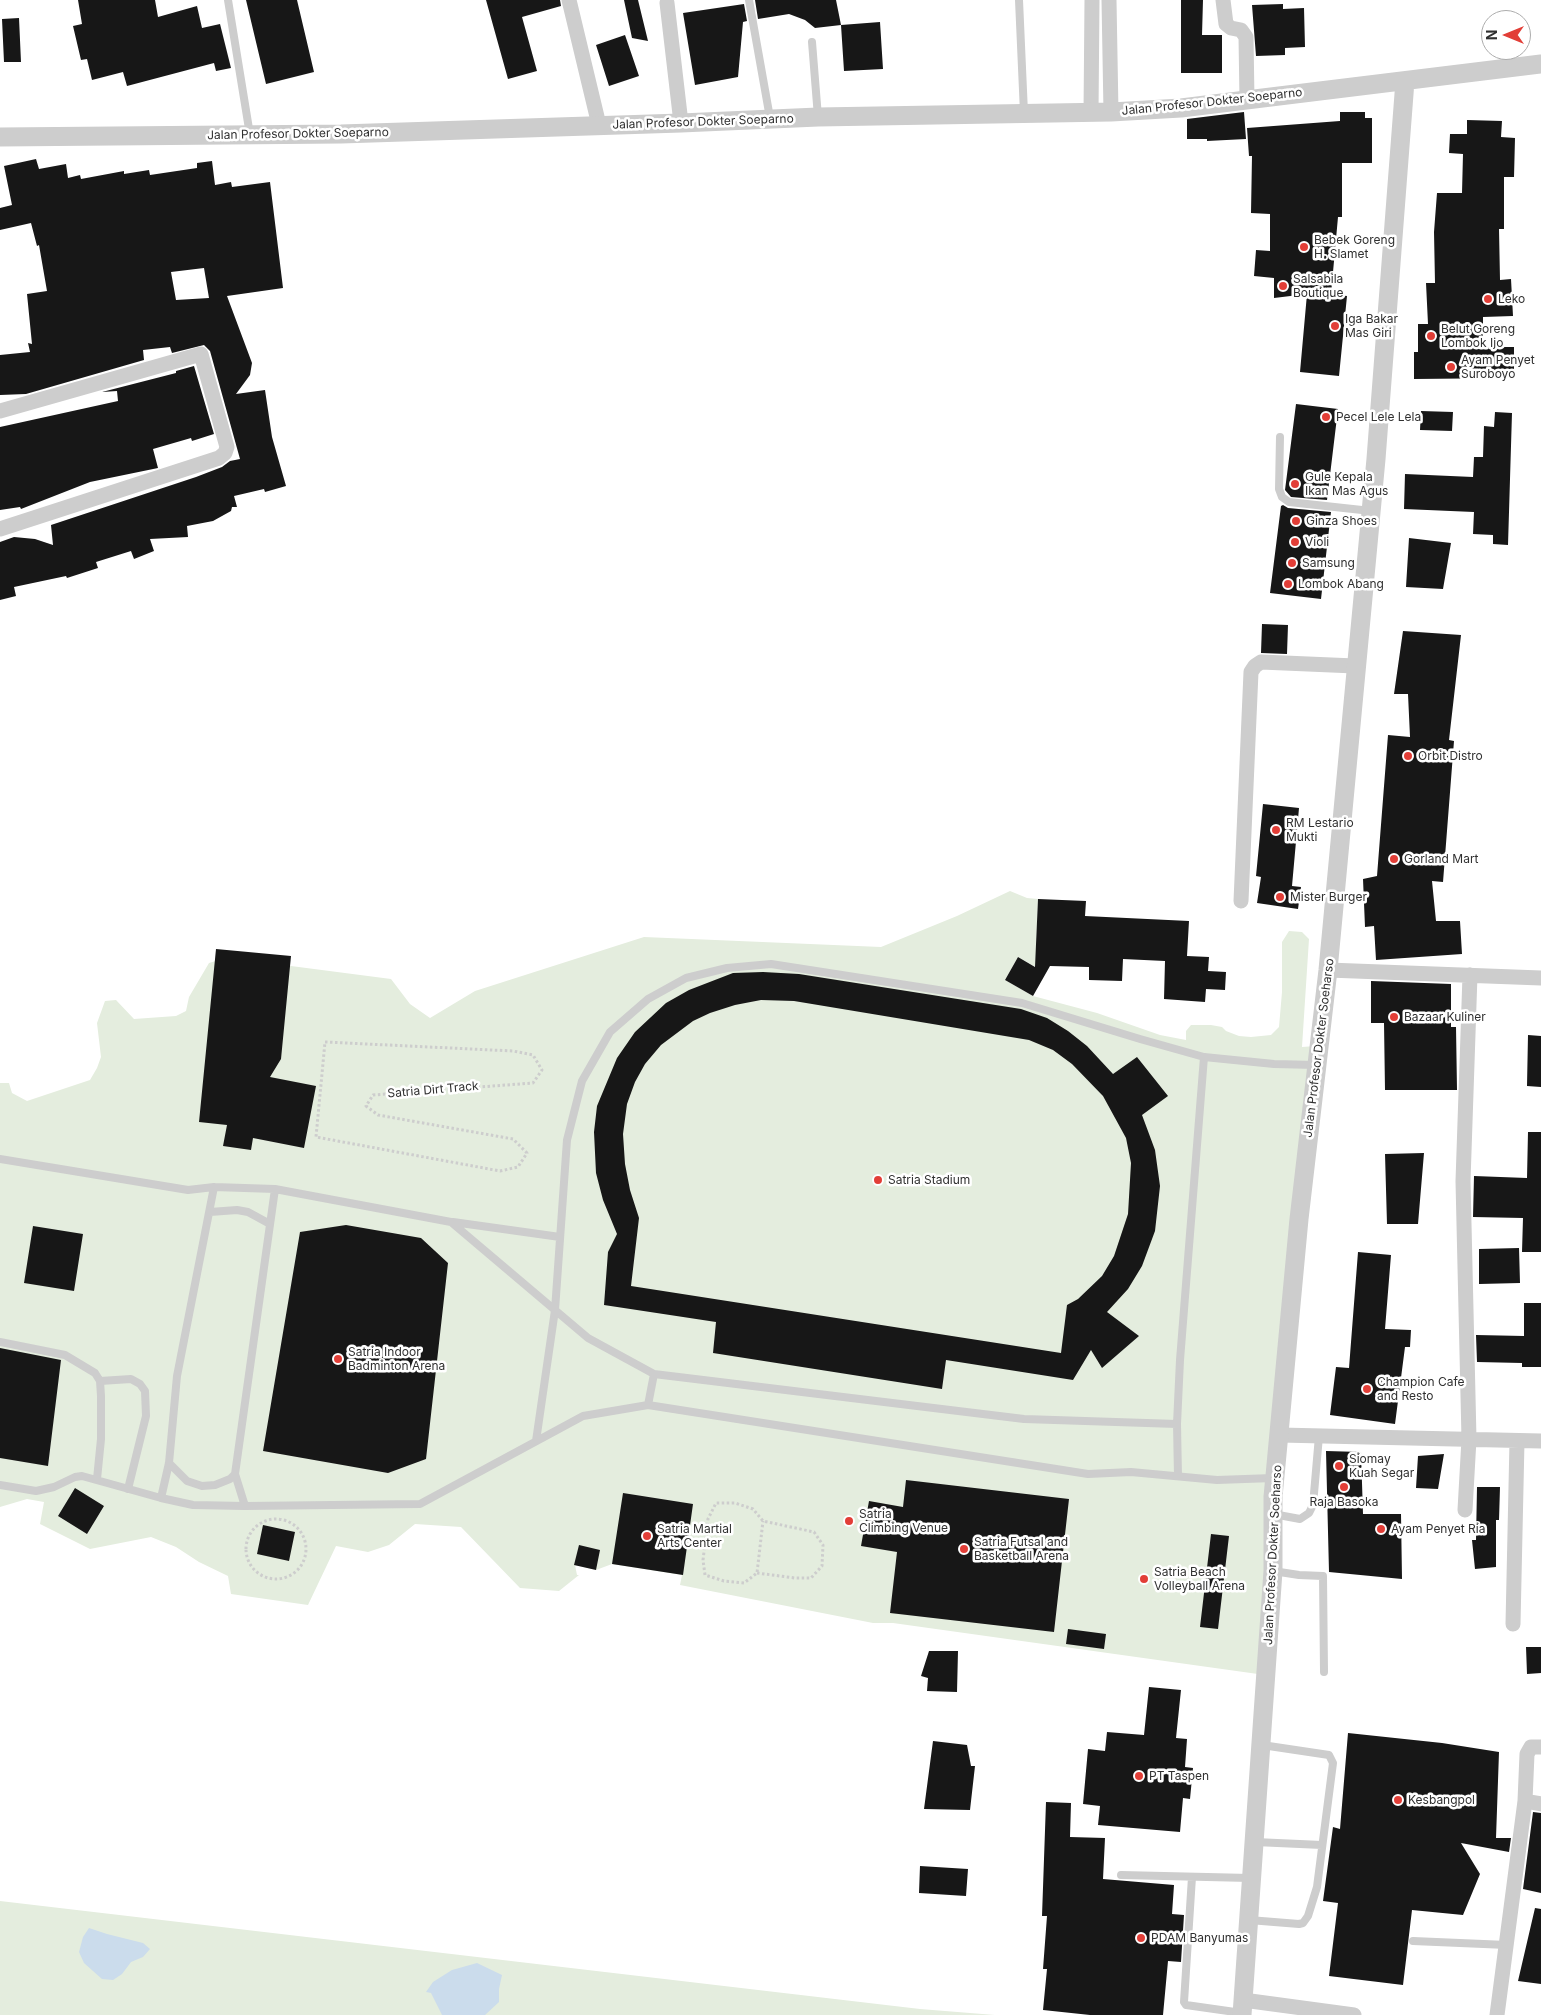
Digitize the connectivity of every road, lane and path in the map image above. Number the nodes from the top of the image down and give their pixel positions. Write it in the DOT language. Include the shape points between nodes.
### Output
graph roads {
  1 [pos="228,0"];
  2 [pos="568,0"];
  3 [pos="748,0"];
  4 [pos="1019,0"];
  5 [pos="1092,0"];
  6 [pos="1109,0"];
  7 [pos="1223,0"];
  8 [pos="667,3"];
  9 [pos="812,42"];
  10 [pos="1541,64"];
  11 [pos="1404,81"];
  12 [pos="1248,100"];
  13 [pos="1111,112"];
  14 [pos="1091,113"];
  15 [pos="1024,114"];
  16 [pos="818,117"];
  17 [pos="770,120"];
  18 [pos="681,123"];
  19 [pos="599,125"];
  20 [pos="250,135"];
  21 [pos="0,137"];
  22 [pos="0,411"];
  23 [pos="1280,437"];
  24 [pos="1371,511"];
  25 [pos="0,529"];
  26 [pos="1355,666"];
  27 [pos="1241,901"];
  28 [pos="1328,970"];
  29 [pos="1470,975"];
  30 [pos="1541,978"];
  31 [pos="1204,1057"];
  32 [pos="1316,1065"];
  33 [pos="316,1137"];
  34 [pos="0,1159"];
  35 [pos="214,1187"];
  36 [pos="275,1189"];
  37 [pos="210,1212"];
  38 [pos="452,1222"];
  39 [pos="270,1224"];
  40 [pos="560,1237"];
  41 [pos="555,1310"];
  42 [pos="0,1342"];
  43 [pos="654,1374"];
  44 [pos="100,1381"];
  45 [pos="648,1405"];
  46 [pos="1177,1424"];
  47 [pos="1280,1435"];
  48 [pos="1319,1436"];
  49 [pos="1469,1439"];
  50 [pos="536,1441"];
  51 [pos="1517,1441"];
  52 [pos="1541,1441"];
  53 [pos="169,1463"];
  54 [pos="235,1474"];
  55 [pos="1178,1476"];
  56 [pos="1275,1478"];
  57 [pos="98,1479"];
  58 [pos="0,1486"];
  59 [pos="128,1489"];
  60 [pos="161,1498"];
  61 [pos="245,1506"];
  62 [pos="1465,1510"];
  63 [pos="1273,1514"];
  64 [pos="763,1521"];
  65 [pos="248,1556"];
  66 [pos="1273,1571"];
  67 [pos="757,1573"];
  68 [pos="1513,1624"];
  69 [pos="1324,1672"];
  70 [pos="1262,1744"];
  71 [pos="1541,1747"];
  72 [pos="1525,1801"];
  73 [pos="1541,1804"];
  74 [pos="1255,1842"];
  75 [pos="1322,1845"];
  76 [pos="1121,1875"];
  77 [pos="1192,1877"];
  78 [pos="1252,1878"];
  79 [pos="1249,1920"];
  80 [pos="1414,1940"];
  81 [pos="1507,1945"];
  82 [pos="1242,2009"];
  83 [pos="1354,2015"];
  84 [pos="1496,2015"];
  1 -- 20 [label="lane"];
  2 -- 19 [label="street"];
  3 -- 17 [label="lane"];
  4 -- 15 [label="lane"];
  5 -- 14 [label="street"];
  6 -- 13 [label="street"];
  7 -- 12 [label="street" via="1226,24 1245,35"];
  8 -- 18 [label="street"];
  9 -- 16 [label="lane"];
  10 -- 11 [label="street, Jalan Profesor Dokter Soeparno"];
  11 -- 12 [label="street, Jalan Profesor Dokter Soeparno"];
  11 -- 24 [label="street, Jalan Profesor Dokter Soeharso"];
  12 -- 13 [label="street, Jalan Profesor Dokter Soeparno"];
  13 -- 14 [label="street, Jalan Profesor Dokter Soeparno"];
  14 -- 15 [label="street, Jalan Profesor Dokter Soeparno"];
  15 -- 16 [label="street, Jalan Profesor Dokter Soeparno"];
  16 -- 17 [label="street, Jalan Profesor Dokter Soeparno"];
  17 -- 18 [label="street, Jalan Profesor Dokter Soeparno"];
  18 -- 19 [label="street, Jalan Profesor Dokter Soeparno"];
  19 -- 20 [label="street, Jalan Profesor Dokter Soeparno"];
  20 -- 21 [label="street, Jalan Profesor Dokter Soeparno"];
  22 -- 25 [label="street" via="201,354 227,447 219,458"];
  23 -- 24 [label="lane" via="1279,489 1282,497 1289,502"];
  24 -- 26 [label="street, Jalan Profesor Dokter Soeharso"];
  26 -- 27 [label="street" via="1261,662 1251,672"];
  26 -- 28 [label="street, Jalan Profesor Dokter Soeharso"];
  28 -- 29 [label="street"];
  28 -- 32 [label="street, Jalan Profesor Dokter Soeharso"];
  29 -- 30 [label="street"];
  29 -- 49 [label="street" via="1463,1181"];
  31 -- 32 [label="lane"];
  31 -- 40 [label="lane" via="1022,1002 772,964 727,968 686,978 648,999 610,1032 582,1081 567,1140"];
  31 -- 46 [label="lane"];
  32 -- 47 [label="street, Jalan Profesor Dokter Soeharso"];
  33 -- 33 [label="path, Satria Dirt Track" via="500,1171 518,1167 527,1153 514,1139 378,1115 366,1106 373,1095 533,1083 542,1070 533,1055 514,1051 325,1042"];
  34 -- 35 [label="lane" via="188,1190"];
  35 -- 36 [label="lane"];
  35 -- 37 [label="lane"];
  36 -- 38 [label="lane"];
  36 -- 39 [label="lane"];
  37 -- 39 [label="lane" via="248,1212"];
  37 -- 53 [label="lane" via="177,1376"];
  38 -- 40 [label="lane"];
  38 -- 41 [label="lane"];
  39 -- 54 [label="lane"];
  40 -- 41 [label="lane"];
  41 -- 43 [label="lane" via="588,1338"];
  41 -- 50 [label="lane"];
  42 -- 44 [label="lane" via="65,1355 95,1373"];
  43 -- 45 [label="lane"];
  43 -- 46 [label="lane" via="1024,1419"];
  44 -- 57 [label="lane"];
  44 -- 59 [label="lane" via="131,1379 145,1391 146,1416"];
  45 -- 50 [label="lane" via="583,1416"];
  45 -- 55 [label="lane" via="1088,1474 1131,1472"];
  46 -- 55 [label="lane"];
  47 -- 48 [label="street"];
  47 -- 56 [label="street, Jalan Profesor Dokter Soeharso"];
  48 -- 49 [label="street"];
  48 -- 63 [label="lane" via="1309,1513 1300,1518"];
  49 -- 51 [label="street"];
  49 -- 62 [label="street"];
  50 -- 61 [label="lane" via="420,1504"];
  51 -- 52 [label="street"];
  51 -- 68 [label="street"];
  53 -- 54 [label="lane" via="187,1481 202,1486 216,1485"];
  53 -- 60 [label="lane"];
  54 -- 61 [label="lane"];
  55 -- 56 [label="lane" via="1217,1480"];
  56 -- 63 [label="street, Jalan Profesor Dokter Soeharso"];
  57 -- 58 [label="lane" via="76,1477 36,1491"];
  57 -- 59 [label="lane"];
  59 -- 60 [label="lane"];
  60 -- 61 [label="lane" via="193,1505"];
  63 -- 66 [label="street, Jalan Profesor Dokter Soeharso"];
  64 -- 67 [label="path"];
  64 -- 67 [label="path" via="814,1532 824,1545 822,1566 811,1578"];
  64 -- 67 [label="path" via="753,1509 735,1503 716,1503 708,1518 703,1560 706,1575 724,1581 744,1583"];
  65 -- 65 [label="path" via="250,1535 269,1520 287,1521 296,1526 305,1542 304,1559 298,1570 289,1576 269,1578 252,1566"];
  66 -- 69 [label="lane" via="1323,1576"];
  66 -- 70 [label="street, Jalan Profesor Dokter Soeharso"];
  70 -- 74 [label="street, Jalan Profesor Dokter Soeharso"];
  70 -- 75 [label="lane" via="1329,1755 1331,1758 1333,1763"];
  71 -- 72 [label="street" via="1529,1749"];
  72 -- 73 [label="street"];
  72 -- 81 [label="street"];
  74 -- 75 [label="lane"];
  74 -- 78 [label="street, Jalan Profesor Dokter Soeharso"];
  75 -- 79 [label="lane" via="1318,1887 1303,1923"];
  76 -- 77 [label="lane"];
  77 -- 78 [label="lane"];
  77 -- 82 [label="lane" via="1184,2002"];
  78 -- 79 [label="street, Jalan Profesor Dokter Soeharso"];
  79 -- 82 [label="street, Jalan Profesor Dokter Soeharso"];
  80 -- 81 [label="lane"];
  81 -- 84 [label="street"];
  82 -- 83 [label="street"];
}
